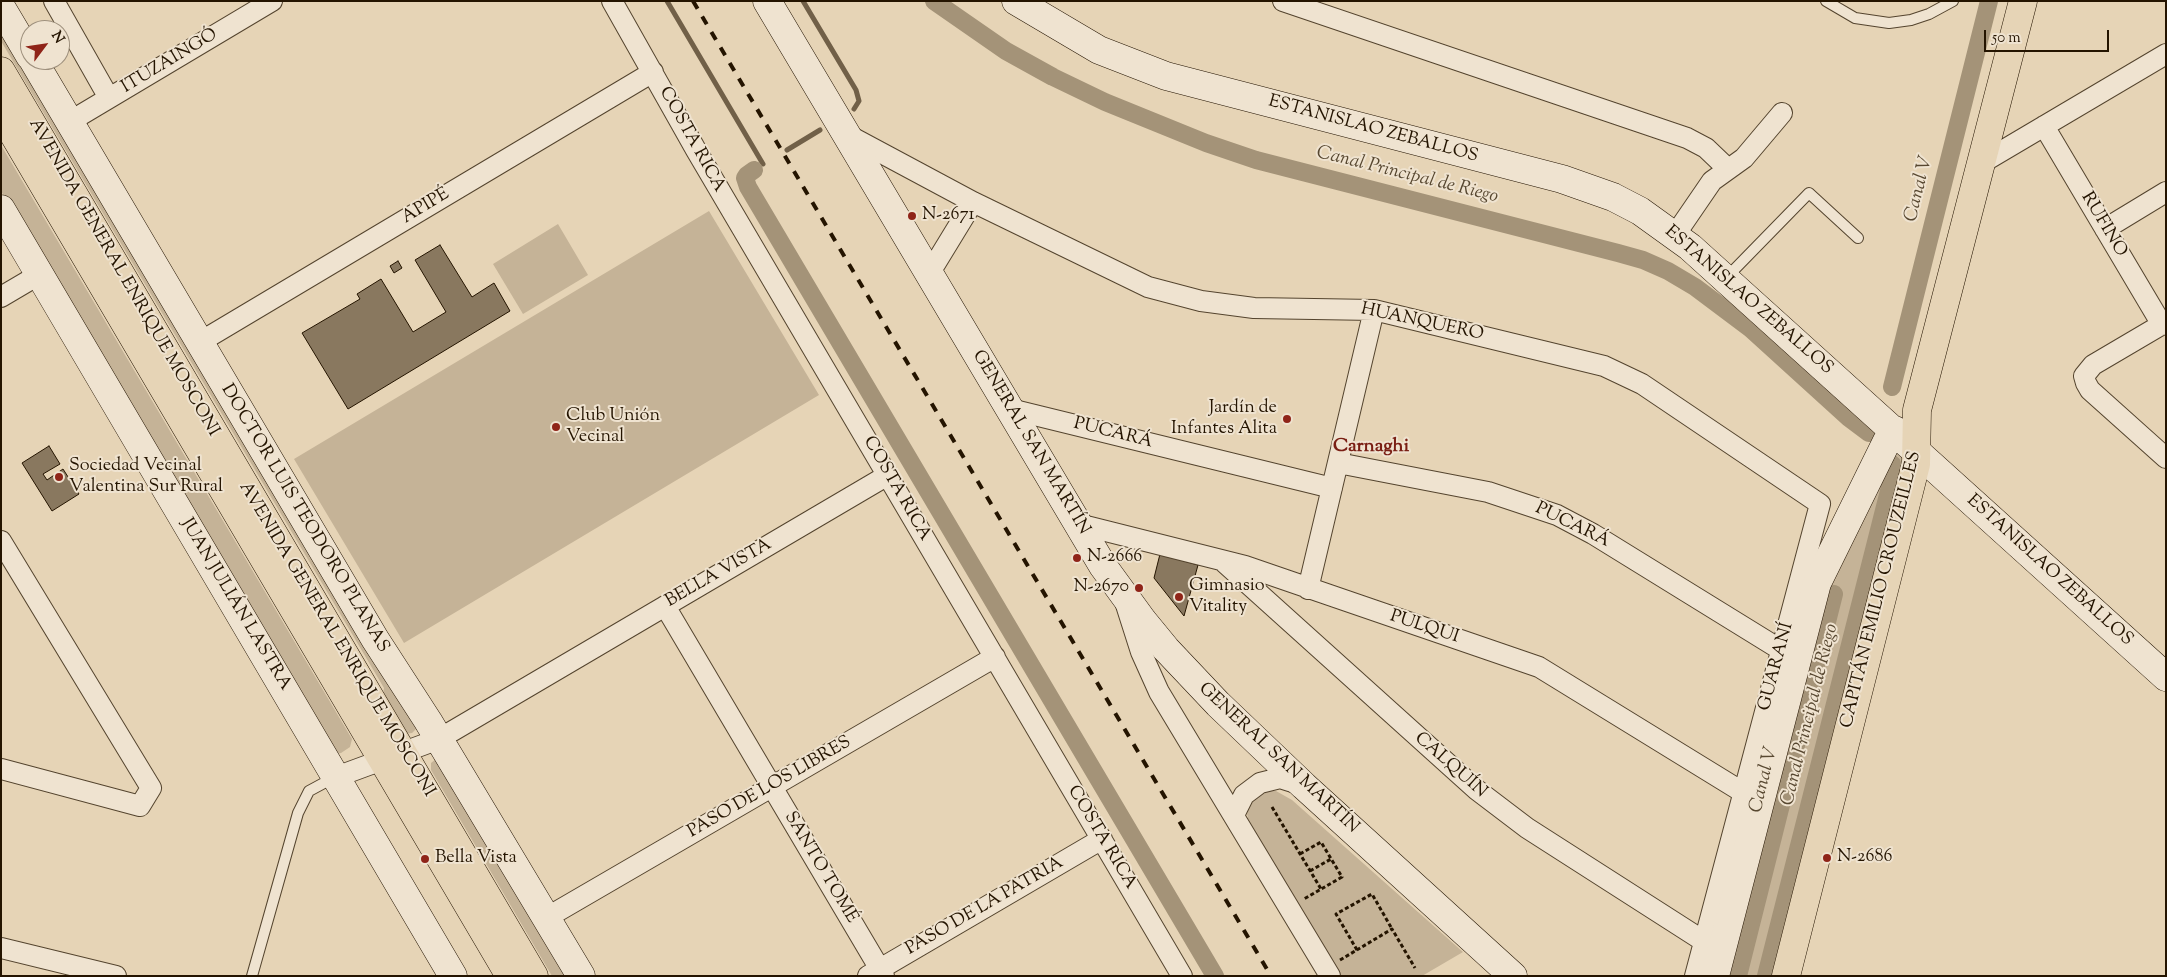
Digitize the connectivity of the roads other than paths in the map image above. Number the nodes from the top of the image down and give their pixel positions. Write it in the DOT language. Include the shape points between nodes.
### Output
graph roads {
  1 [pos="54,1"];
  2 [pos="272,1"];
  3 [pos="612,1"];
  4 [pos="766,1"];
  5 [pos="1016,1"];
  6 [pos="1283,1"];
  7 [pos="1826,1"];
  8 [pos="1953,1"];
  9 [pos="2023,1"];
  10 [pos="1,7"];
  11 [pos="20,39"];
  12 [pos="2166,54"];
  13 [pos="39,70"];
  14 [pos="1,71"];
  15 [pos="653,72"];
  16 [pos="109,98"];
  17 [pos="1782,112"];
  18 [pos="1,113"];
  19 [pos="69,122"];
  20 [pos="2044,126"];
  21 [pos="846,134"];
  22 [pos="1980,164"];
  23 [pos="1728,169"];
  24 [pos="2166,192"];
  25 [pos="973,202"];
  26 [pos="1,209"];
  27 [pos="2105,228"];
  28 [pos="1675,235"];
  29 [pos="1858,238"];
  30 [pos="40,274"];
  31 [pos="929,274"];
  32 [pos="1725,278"];
  33 [pos="1,297"];
  34 [pos="1374,310"];
  35 [pos="2164,324"];
  36 [pos="200,342"];
  37 [pos="1010,409"];
  38 [pos="1917,410"];
  39 [pos="1895,430"];
  40 [pos="1917,452"];
  41 [pos="2166,458"];
  42 [pos="1338,464"];
  43 [pos="888,475"];
  44 [pos="1332,488"];
  45 [pos="1820,504"];
  46 [pos="1078,524"];
  47 [pos="1,541"];
  48 [pos="1220,558"];
  49 [pos="1308,589"];
  50 [pos="1123,594"];
  51 [pos="665,606"];
  52 [pos="1781,650"];
  53 [pos="995,658"];
  54 [pos="2166,677"];
  55 [pos="439,739"];
  56 [pos="393,756"];
  57 [pos="1,769"];
  58 [pos="336,777"];
  59 [pos="1304,786"];
  60 [pos="772,787"];
  61 [pos="1744,793"];
  62 [pos="1234,816"];
  63 [pos="1102,839"];
  64 [pos="546,918"];
  65 [pos="1705,942"];
  66 [pos="1,948"];
  67 [pos="1334,969"];
  68 [pos="878,974"];
  69 [pos="116,976"];
  70 [pos="252,976"];
  71 [pos="453,976"];
  72 [pos="510,976"];
  73 [pos="534,976"];
  74 [pos="581,976"];
  75 [pos="1182,976"];
  76 [pos="1513,976"];
  77 [pos="1695,976"];
  78 [pos="1715,976"];
  79 [pos="1786,976"];
  1 -- 16 [label="street"];
  2 -- 16 [label="street, ITUZAINGÓ"];
  3 -- 15 [label="street, COSTA RICA"];
  4 -- 21 [label="street, GENERAL SAN MARTÍN"];
  5 -- 28 [label="street, ESTANISLAO ZEBALLOS" via="1098,50 1158,73 1562,179 1640,211"];
  6 -- 23 [label="street" via="1687,138 1706,148"];
  7 -- 8 [label="lane" via="1855,18 1889,23 1929,14"];
  9 -- 22 [label="main road, CAPITÁN EMILIO CROUZEILLES"];
  10 -- 11 [label="street"];
  12 -- 20 [label="street"];
  13 -- 19 [label="street, DOCTOR LUIS TEODORO PLANAS"];
  14 -- 56 [label="main road, AVENIDA GENERAL ENRIQUE MOSCONI"];
  15 -- 36 [label="street, APIPÉ"];
  15 -- 43 [label="street, COSTA RICA"];
  16 -- 19 [label="street, ITUZAINGÓ"];
  17 -- 23 [label="street" via="1744,158"];
  18 -- 56 [label="main road, AVENIDA GENERAL ENRIQUE MOSCONI"];
  19 -- 36 [label="street, DOCTOR LUIS TEODORO PLANAS"];
  20 -- 22 [label="street"];
  20 -- 27 [label="street, RUFINO"];
  21 -- 25 [label="street, HUANQUERO"];
  21 -- 31 [label="street, GENERAL SAN MARTÍN"];
  22 -- 38 [label="main road, CAPITÁN EMILIO CROUZEILLES"];
  23 -- 28 [label="street" via="1712,181"];
  24 -- 27 [label="street"];
  25 -- 31 [label="street"];
  25 -- 34 [label="street, HUANQUERO" via="1128,279 1172,294 1254,308"];
  26 -- 30 [label="street, JUAN JULIÁN LASTRA"];
  27 -- 35 [label="street, RUFINO"];
  28 -- 32 [label="street, ESTANISLAO ZEBALLOS"];
  29 -- 32 [label="lane" via="1809,193"];
  30 -- 33 [label="street"];
  30 -- 58 [label="street, JUAN JULIÁN LASTRA"];
  31 -- 37 [label="street, GENERAL SAN MARTÍN"];
  32 -- 39 [label="street, ESTANISLAO ZEBALLOS"];
  34 -- 42 [label="street"];
  34 -- 45 [label="street, HUANQUERO" via="1585,360 1623,373"];
  35 -- 41 [label="street" via="2093,365 2084,376 2090,390"];
  36 -- 55 [label="street, DOCTOR LUIS TEODORO PLANAS" via="385,656"];
  37 -- 44 [label="street, PUCARÁ"];
  37 -- 46 [label="street, GENERAL SAN MARTÍN"];
  38 -- 39 [label="main road"];
  38 -- 40 [label="main road, CAPITÁN EMILIO CROUZEILLES"];
  39 -- 40 [label="street, ESTANISLAO ZEBALLOS"];
  39 -- 78 [label="street, CAPITÁN EMILIO CROUZEILLES" via="1883,448 1817,583"];
  40 -- 54 [label="street, ESTANISLAO ZEBALLOS"];
  40 -- 79 [label="main road, CAPITÁN EMILIO CROUZEILLES"];
  42 -- 44 [label="street"];
  42 -- 52 [label="street, PUCARÁ" via="1488,492 1556,515 1593,534"];
  43 -- 51 [label="street, BELLA VISTA"];
  43 -- 53 [label="street, COSTA RICA"];
  44 -- 49 [label="street"];
  45 -- 52 [label="street, GUARANÍ"];
  46 -- 48 [label="street, PULQUI"];
  46 -- 50 [label="street, GENERAL SAN MARTÍN"];
  47 -- 57 [label="street" via="151,788 140,806"];
  48 -- 49 [label="street, PULQUI"];
  48 -- 65 [label="street, CALQUÍN" via="1477,790 1527,828"];
  49 -- 61 [label="street, PULQUI" via="1539,667"];
  50 -- 59 [label="street, GENERAL SAN MARTÍN" via="1191,676"];
  50 -- 62 [label="street" via="1149,673"];
  51 -- 55 [label="street, BELLA VISTA"];
  51 -- 60 [label="street, SANTO TOMÉ"];
  52 -- 61 [label="street, GUARANÍ"];
  53 -- 60 [label="street, PASO DE LOS LIBRES"];
  53 -- 63 [label="street, COSTA RICA"];
  55 -- 56 [label="street, BELLA VISTA"];
  55 -- 64 [label="street, DOCTOR LUIS TEODORO PLANAS"];
  56 -- 58 [label="street, BELLA VISTA"];
  56 -- 72 [label="main road, AVENIDA GENERAL ENRIQUE MOSCONI"];
  56 -- 73 [label="main road, AVENIDA GENERAL ENRIQUE MOSCONI"];
  58 -- 70 [label="lane" via="309,791 298,813"];
  58 -- 71 [label="street, JUAN JULIÁN LASTRA"];
  59 -- 62 [label="street" via="1280,778 1260,783 1244,795"];
  59 -- 76 [label="street, GENERAL SAN MARTÍN"];
  60 -- 64 [label="street, PASO DE LOS LIBRES"];
  60 -- 68 [label="street, SANTO TOMÉ"];
  61 -- 65 [label="street, GUARANÍ"];
  62 -- 67 [label="street"];
  63 -- 68 [label="street, PASO DE LA PATRIA"];
  63 -- 75 [label="street, COSTA RICA"];
  64 -- 74 [label="street, DOCTOR LUIS TEODORO PLANAS"];
  65 -- 77 [label="street, GUARANÍ"];
  66 -- 69 [label="street"];
}
